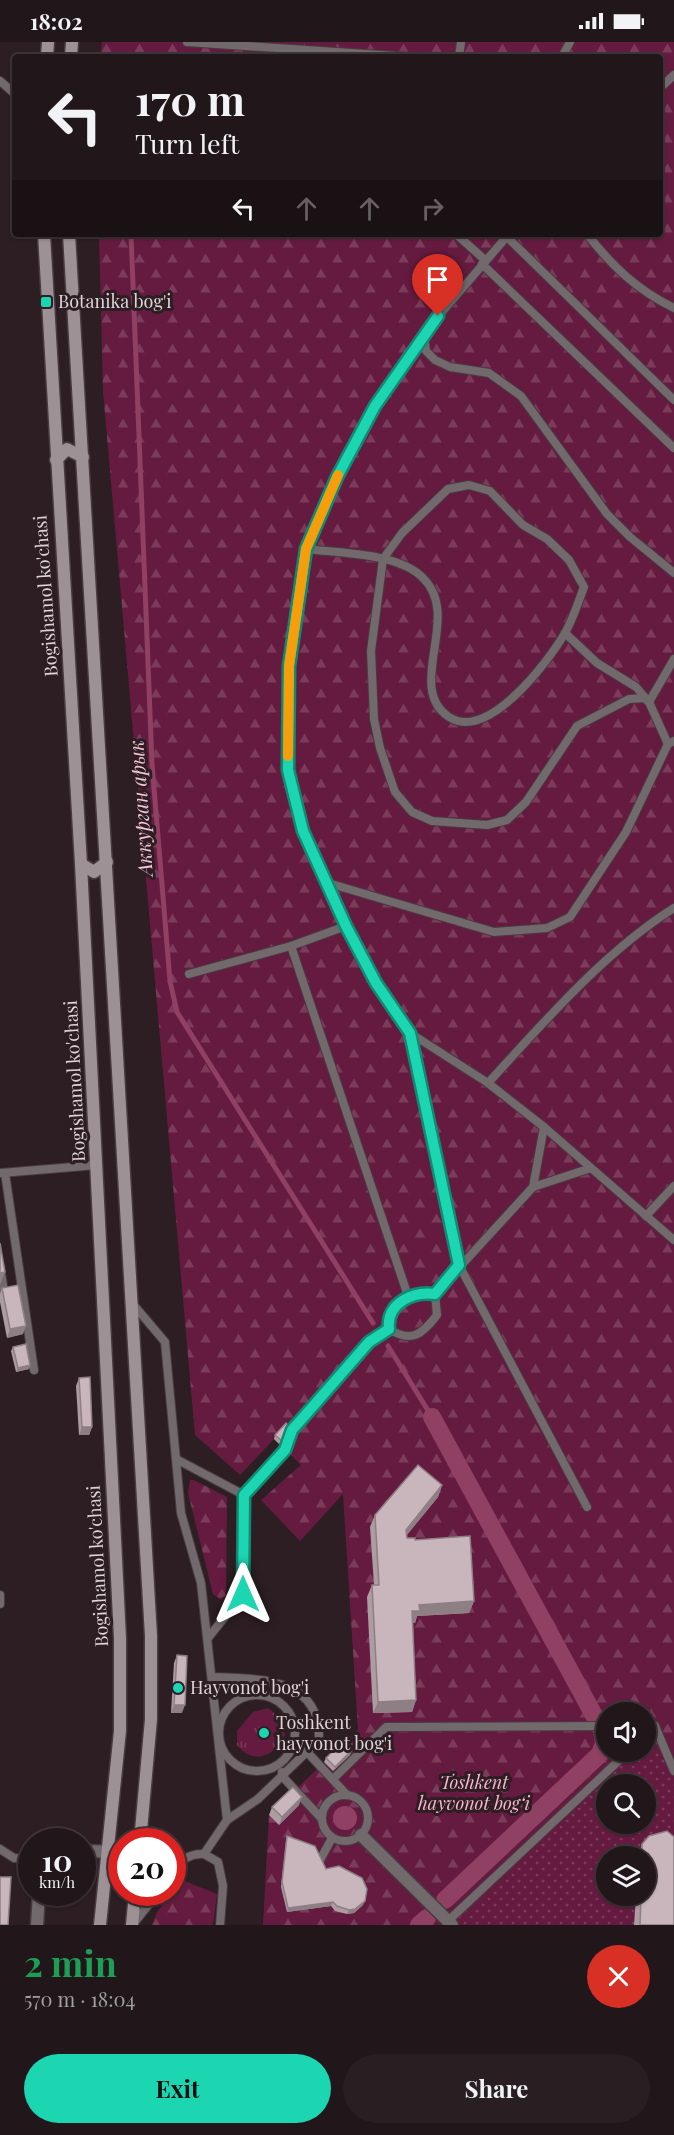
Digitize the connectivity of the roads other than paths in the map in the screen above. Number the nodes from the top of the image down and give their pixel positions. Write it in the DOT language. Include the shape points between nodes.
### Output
graph roads {
  1 [pos="187,42"];
  2 [pos="200,42"];
  3 [pos="369,54"];
  4 [pos="674,75"];
  5 [pos="0,81"];
  6 [pos="663,85"];
  7 [pos="12,91"];
  8 [pos="44,237"];
  9 [pos="69,237"];
  10 [pos="459,237"];
  11 [pos="506,237"];
  12 [pos="510,237"];
  13 [pos="589,237"];
  14 [pos="484,262"];
  15 [pos="674,308"];
  16 [pos="423,333"];
  17 [pos="674,400"];
  18 [pos="674,448"];
  19 [pos="83,457"];
  20 [pos="56,460"];
  21 [pos="306,549"];
  22 [pos="382,559"];
  23 [pos="674,573"];
  24 [pos="565,633"];
  25 [pos="674,659"];
  26 [pos="649,702"];
  27 [pos="671,743"];
  28 [pos="107,862"];
  29 [pos="81,864"];
  30 [pos="328,884"];
  31 [pos="674,908"];
  32 [pos="346,926"];
  33 [pos="291,946"];
  34 [pos="189,974"];
  35 [pos="410,1033"];
  36 [pos="488,1083"];
  37 [pos="544,1128"];
  38 [pos="97,1165"];
  39 [pos="591,1168"];
  40 [pos="2,1173"];
  41 [pos="674,1186"];
  42 [pos="533,1187"];
  43 [pos="646,1216"];
  44 [pos="674,1240"];
  45 [pos="459,1265"];
  46 [pos="0,1266"];
  47 [pos="0,1294"];
  48 [pos="435,1294"];
  49 [pos="408,1296"];
  50 [pos="132,1303"];
  51 [pos="389,1329"];
  52 [pos="34,1370"];
  53 [pos="176,1459"];
  54 [pos="244,1495"];
  55 [pos="587,1507"];
  56 [pos="0,1595"];
  57 [pos="0,1604"];
  58 [pos="208,1638"];
  59 [pos="212,1677"];
  60 [pos="596,1726"];
  61 [pos="656,1728"];
  62 [pos="219,1736"];
  63 [pos="295,1739"];
  64 [pos="307,1752"];
  65 [pos="284,1760"];
  66 [pos="618,1762"];
  67 [pos="674,1771"];
  68 [pos="282,1776"];
  69 [pos="333,1779"];
  70 [pos="347,1795"];
  71 [pos="321,1818"];
  72 [pos="227,1820"];
  73 [pos="116,1828"];
  74 [pos="141,1828"];
  75 [pos="361,1835"];
  76 [pos="332,1838"];
  77 [pos="0,1849"];
  78 [pos="204,1854"];
  79 [pos="18,1858"];
  80 [pos="186,1858"];
  81 [pos="319,1862"];
  82 [pos="108,1886"];
  83 [pos="39,1906"];
  84 [pos="134,1906"];
  85 [pos="148,1906"];
  86 [pos="450,1923"];
  87 [pos="133,1924"];
  88 [pos="38,1925"];
  89 [pos="100,1925"];
  90 [pos="220,1925"];
  1 -- 2 [label="lane"];
  2 -- 3 [label="lane"];
  4 -- 6 [label="lane"];
  5 -- 7 [label="lane"];
  8 -- 20 [label="main road, Bogishamol ko'chasi"];
  9 -- 19 [label="main road"];
  10 -- 14 [label="lane"];
  11 -- 14 [label="lane"];
  12 -- 17 [label="lane"];
  13 -- 15 [label="lane" via="631,282"];
  14 -- 16 [label="lane"];
  14 -- 18 [label="lane"];
  16 -- 21 [label="lane" via="375,406 337,477"];
  16 -- 23 [label="lane" via="426,351 435,360 450,367 489,373 521,396 607,514"];
  19 -- 20 [label="main road" via="67,449"];
  19 -- 28 [label="main road"];
  20 -- 29 [label="main road, Bogishamol ko'chasi"];
  21 -- 22 [label="lane"];
  21 -- 30 [label="lane" via="289,666 288,770 303,831"];
  22 -- 24 [label="lane" via="402,533 448,489 469,484 490,491 524,525 547,539 569,560 584,587"];
  22 -- 24 [label="lane" via="411,568 438,598 433,694 442,711 456,720 472,722 496,714"];
  22 -- 26 [label="lane" via="371,651 374,719 391,784 400,800 420,816 461,825 507,820 526,802 578,726 629,699 644,698"];
  24 -- 26 [label="lane" via="597,663 636,687"];
  25 -- 26 [label="lane"];
  26 -- 27 [label="lane"];
  27 -- 30 [label="lane" via="620,842 570,917 547,928 494,932"];
  28 -- 29 [label="main road" via="94,872"];
  28 -- 50 [label="main road"];
  29 -- 38 [label="main road, Bogishamol ko'chasi"];
  30 -- 32 [label="lane"];
  31 -- 36 [label="lane" via="600,968"];
  32 -- 33 [label="lane"];
  32 -- 35 [label="lane" via="376,983"];
  33 -- 34 [label="lane"];
  33 -- 49 [label="lane"];
  35 -- 36 [label="lane"];
  35 -- 45 [label="lane"];
  36 -- 37 [label="lane"];
  37 -- 39 [label="lane"];
  37 -- 42 [label="lane"];
  38 -- 40 [label="lane"];
  38 -- 73 [label="main road, Bogishamol ko'chasi" via="121,1682"];
  39 -- 42 [label="lane"];
  39 -- 43 [label="lane"];
  40 -- 52 [label="lane"];
  41 -- 43 [label="lane"];
  42 -- 45 [label="lane"];
  43 -- 44 [label="lane"];
  45 -- 48 [label="lane"];
  45 -- 55 [label="lane"];
  46 -- 47 [label="lane"];
  48 -- 49 [label="lane"];
  48 -- 51 [label="lane" via="436,1315 430,1324 410,1337"];
  49 -- 51 [label="lane" via="392,1310"];
  50 -- 53 [label="lane" via="165,1341"];
  50 -- 74 [label="main road" via="153,1678"];
  51 -- 54 [label="lane" via="362,1350 292,1430 285,1450"];
  53 -- 54 [label="lane"];
  53 -- 58 [label="lane" via="181,1513 201,1583"];
  54 -- 58 [label="lane" via="243,1594"];
  56 -- 57 [label="lane"];
  58 -- 59 [label="lane"];
  59 -- 62 [label="lane"];
  59 -- 64 [label="lane" via="294,1688 309,1700 320,1725 319,1740"];
  60 -- 69 [label="lane" via="386,1726"];
  61 -- 67 [label="lane"];
  62 -- 63 [label="lane" via="224,1714 232,1705 253,1695 264,1695 276,1699 292,1716"];
  62 -- 65 [label="lane" via="229,1758 244,1768 262,1770"];
  62 -- 72 [label="lane"];
  63 -- 64 [label="lane"];
  63 -- 65 [label="lane"];
  64 -- 68 [label="lane"];
  64 -- 69 [label="lane"];
  65 -- 68 [label="lane"];
  66 -- 86 [label="lane"];
  68 -- 71 [label="lane"];
  68 -- 72 [label="lane"];
  69 -- 70 [label="lane"];
  70 -- 71 [label="lane" via="332,1798"];
  70 -- 75 [label="lane" via="360,1801 368,1814"];
  71 -- 76 [label="lane"];
  72 -- 78 [label="lane"];
  75 -- 76 [label="lane" via="347,1841"];
  75 -- 86 [label="street"];
  76 -- 81 [label="lane"];
  77 -- 79 [label="lane"];
  78 -- 80 [label="lane"];
  78 -- 90 [label="lane" via="218,1862 223,1886"];
  82 -- 89 [label="main road, Bogishamol ko'chasi"];
  83 -- 88 [label="street"];
  84 -- 87 [label="main road"];
  85 -- 87 [label="lane"];
}
